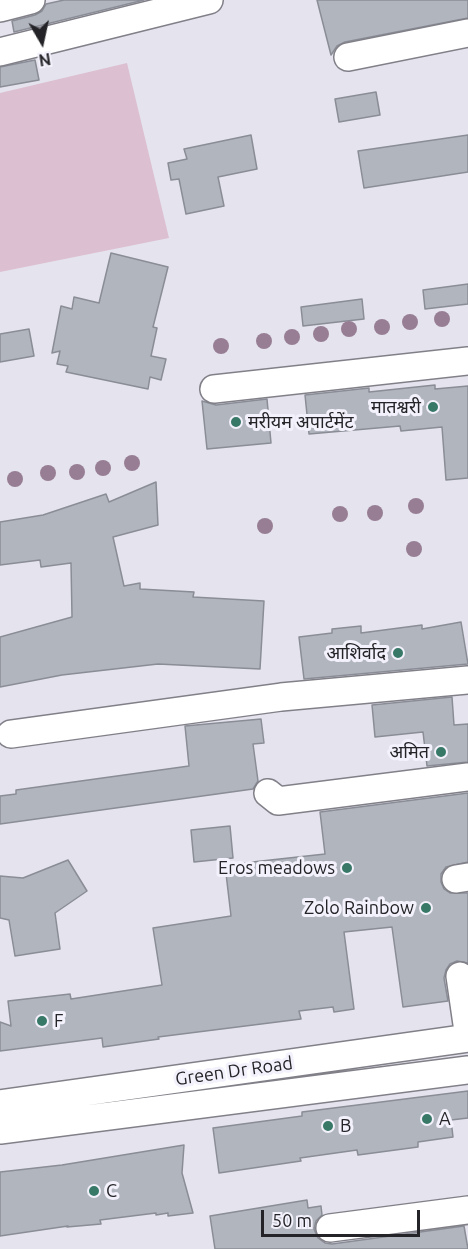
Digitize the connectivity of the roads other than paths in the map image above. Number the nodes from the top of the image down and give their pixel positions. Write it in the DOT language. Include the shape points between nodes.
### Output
graph roads {
  1 [pos="31,0"];
  2 [pos="209,0"];
  3 [pos="0,8"];
  4 [pos="468,33"];
  5 [pos="0,52"];
  6 [pos="348,57"];
  7 [pos="468,361"];
  8 [pos="214,389"];
  9 [pos="468,680"];
  10 [pos="11,734"];
  11 [pos="468,777"];
  12 [pos="273,797"];
  13 [pos="460,976"];
  14 [pos="468,1031"];
  15 [pos="468,1038"];
  16 [pos="468,1070"];
  17 [pos="118,1087"];
  18 [pos="0,1104"];
  19 [pos="120,1114"];
  20 [pos="0,1130"];
  21 [pos="468,1210"];
  22 [pos="330,1228"];
  1 -- 3 [label="street"];
  2 -- 5 [label="street"];
  4 -- 6 [label="street"];
  7 -- 8 [label="street"];
  9 -- 10 [label="street" via="280,697"];
  11 -- 12 [label="street"];
  13 -- 14 [label="street"];
  15 -- 17 [label="street, Green Dr Road"];
  16 -- 19 [label="street, Green Dr Road"];
  17 -- 18 [label="street, Green Dr Road"];
  17 -- 19 [label="street"];
  19 -- 20 [label="street, Green Dr Road"];
  21 -- 22 [label="street"];
}
